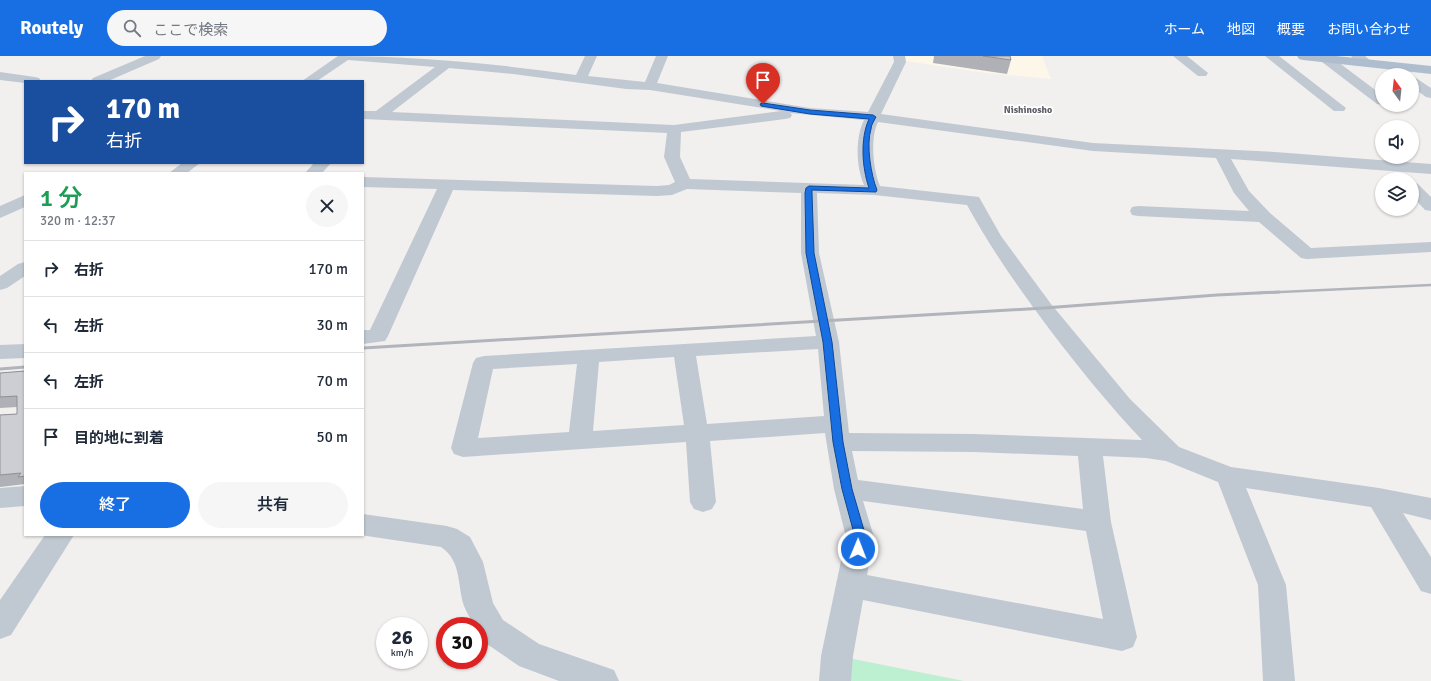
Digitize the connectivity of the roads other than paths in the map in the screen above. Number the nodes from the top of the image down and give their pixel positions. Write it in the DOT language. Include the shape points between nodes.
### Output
graph roads {
  1 [pos="155,56"];
  2 [pos="346,56"];
  3 [pos="591,56"];
  4 [pos="662,56"];
  5 [pos="899,56"];
  6 [pos="1179,56"];
  7 [pos="1271,56"];
  8 [pos="1303,56"];
  9 [pos="1357,56"];
  10 [pos="425,59"];
  11 [pos="1326,59"];
  12 [pos="1367,63"];
  13 [pos="447,64"];
  14 [pos="1389,66"];
  15 [pos="1392,68"];
  16 [pos="1431,70"];
  17 [pos="1202,73"];
  18 [pos="0,76"];
  19 [pos="580,79"];
  20 [pos="28,80"];
  21 [pos="99,80"];
  22 [pos="310,80"];
  23 [pos="650,86"];
  24 [pos="1419,86"];
  25 [pos="1431,94"];
  26 [pos="1375,96"];
  27 [pos="1339,108"];
  28 [pos="810,112"];
  29 [pos="373,115"];
  30 [pos="873,117"];
  31 [pos="364,125"];
  32 [pos="674,129"];
  33 [pos="1221,154"];
  34 [pos="322,164"];
  35 [pos="1391,166"];
  36 [pos="1431,169"];
  37 [pos="314,172"];
  38 [pos="1397,172"];
  39 [pos="364,182"];
  40 [pos="684,184"];
  41 [pos="447,186"];
  42 [pos="809,188"];
  43 [pos="874,190"];
  44 [pos="1419,194"];
  45 [pos="24,201"];
  46 [pos="1431,206"];
  47 [pos="1138,211"];
  48 [pos="0,213"];
  49 [pos="1264,217"];
  50 [pos="1431,247"];
  51 [pos="24,269"];
  52 [pos="0,284"];
  53 [pos="364,337"];
  54 [pos="828,342"];
  55 [pos="684,350"];
  56 [pos="24,351"];
  57 [pos="0,352"];
  58 [pos="589,356"];
  59 [pos="696,433"];
  60 [pos="837,433"];
  61 [pos="580,440"];
  62 [pos="1089,447"];
  63 [pos="1170,453"];
  64 [pos="1228,476"];
  65 [pos="847,489"];
  66 [pos="24,496"];
  67 [pos="0,498"];
  68 [pos="1379,498"];
  69 [pos="703,502"];
  70 [pos="1431,509"];
  71 [pos="1098,522"];
  72 [pos="364,525"];
  73 [pos="59,536"];
  74 [pos="1431,582"];
  75 [pos="851,585"];
  76 [pos="0,625"];
  77 [pos="603,681"];
  78 [pos="835,681"];
  79 [pos="1279,681"];
  1 -- 21 [label="street"];
  2 -- 10 [label="street"];
  2 -- 22 [label="street"];
  3 -- 19 [label="street"];
  4 -- 23 [label="street"];
  5 -- 30 [label="street" via="900,62"];
  6 -- 17 [label="street"];
  7 -- 27 [label="street"];
  8 -- 11 [label="main road"];
  9 -- 12 [label="street"];
  10 -- 13 [label="street"];
  11 -- 12 [label="main road"];
  11 -- 26 [label="street"];
  12 -- 14 [label="main road"];
  13 -- 19 [label="street"];
  13 -- 29 [label="street"];
  14 -- 15 [label="street"];
  14 -- 16 [label="main road"];
  18 -- 20 [label="street"];
  19 -- 23 [label="street"];
  23 -- 28 [label="street"];
  24 -- 25 [label="street"];
  28 -- 30 [label="street"];
  28 -- 32 [label="street"];
  29 -- 31 [label="street"];
  29 -- 32 [label="street"];
  30 -- 33 [label="street" via="1094,147"];
  30 -- 43 [label="street" via="868,129 866,157 868,176"];
  32 -- 40 [label="street" via="672,157"];
  33 -- 35 [label="street"];
  33 -- 49 [label="street" via="1242,193"];
  34 -- 37 [label="street"];
  35 -- 36 [label="street"];
  35 -- 38 [label="street"];
  39 -- 41 [label="street"];
  40 -- 41 [label="street" via="672,190 657,192"];
  40 -- 42 [label="street"];
  41 -- 53 [label="street" via="378,336"];
  42 -- 43 [label="street"];
  42 -- 54 [label="street" via="810,253"];
  43 -- 63 [label="street" via="972,200 993,237 1079,353 1122,405"];
  44 -- 46 [label="street"];
  45 -- 48 [label="street"];
  47 -- 49 [label="street"];
  49 -- 50 [label="street" via="1307,254"];
  51 -- 52 [label="street"];
  54 -- 55 [label="street"];
  54 -- 60 [label="street"];
  55 -- 58 [label="street"];
  55 -- 59 [label="street"];
  56 -- 57 [label="street"];
  58 -- 61 [label="street"];
  58 -- 61 [label="street" via="484,363 463,448"];
  59 -- 60 [label="street"];
  59 -- 61 [label="street"];
  59 -- 69 [label="street"];
  60 -- 62 [label="street" via="928,442"];
  60 -- 65 [label="street"];
  62 -- 63 [label="street" via="1146,449"];
  62 -- 71 [label="street"];
  63 -- 64 [label="street"];
  64 -- 68 [label="street"];
  64 -- 79 [label="street" via="1272,585"];
  65 -- 71 [label="street"];
  65 -- 75 [label="street" via="860,537"];
  66 -- 67 [label="street"];
  68 -- 70 [label="street"];
  68 -- 74 [label="street"];
  71 -- 75 [label="street" via="1122,638"];
  72 -- 77 [label="street" via="447,537 460,545 470,562 479,606 492,630 530,656"];
  73 -- 76 [label="street"];
  75 -- 78 [label="street" via="837,656"];
}
